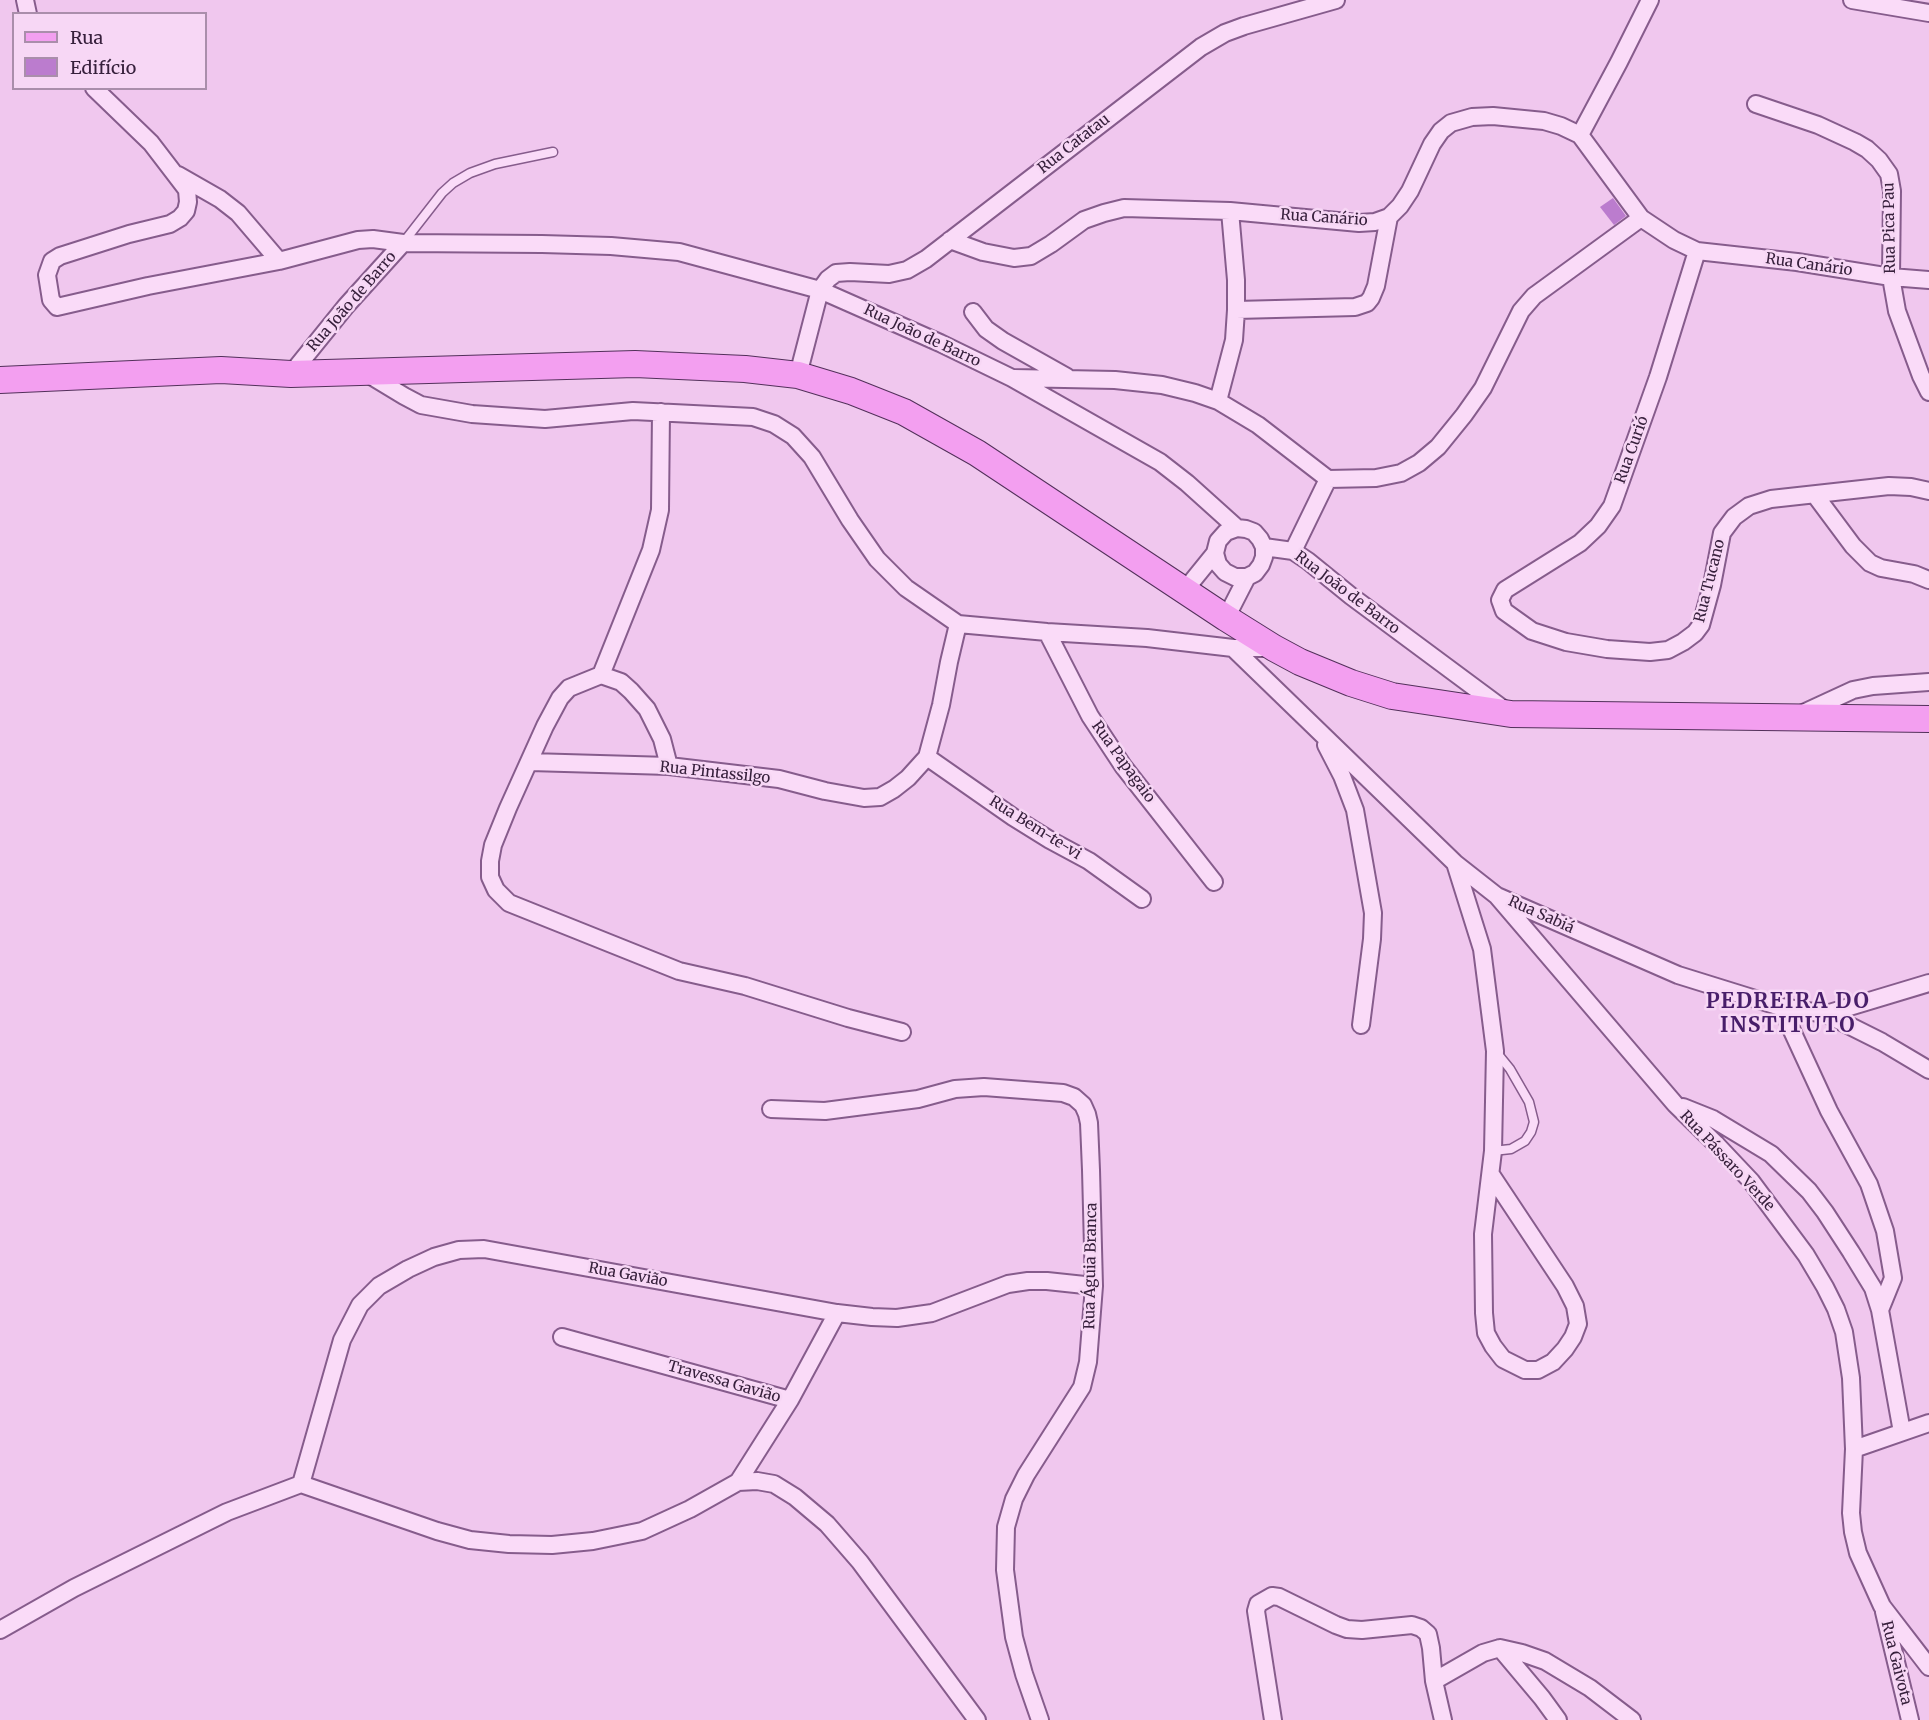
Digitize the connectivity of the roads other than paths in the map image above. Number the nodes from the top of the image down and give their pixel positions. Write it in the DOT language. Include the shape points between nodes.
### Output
graph roads {
  1 [pos="1336,0"];
  2 [pos="1650,0"];
  3 [pos="1852,0"];
  4 [pos="1929,13"];
  5 [pos="96,90"];
  6 [pos="1756,104"];
  7 [pos="1580,135"];
  8 [pos="553,152"];
  9 [pos="175,173"];
  10 [pos="1230,211"];
  11 [pos="1389,217"];
  12 [pos="1641,218"];
  13 [pos="950,240"];
  14 [pos="403,243"];
  15 [pos="1697,251"];
  16 [pos="279,261"];
  17 [pos="1890,277"];
  18 [pos="1929,280"];
  19 [pos="820,290"];
  20 [pos="1236,310"];
  21 [pos="973,312"];
  22 [pos="365,372"];
  23 [pos="291,374"];
  24 [pos="798,375"];
  25 [pos="1012,378"];
  26 [pos="1070,378"];
  27 [pos="0,380"];
  28 [pos="1929,392"];
  29 [pos="1218,401"];
  30 [pos="661,412"];
  31 [pos="1328,479"];
  32 [pos="1929,491"];
  33 [pos="1815,495"];
  34 [pos="1237,528"];
  35 [pos="1264,547"];
  36 [pos="1293,552"];
  37 [pos="1215,553"];
  38 [pos="1247,577"];
  39 [pos="1929,580"];
  40 [pos="1185,591"];
  41 [pos="1500,600"];
  42 [pos="1226,618"];
  43 [pos="958,624"];
  44 [pos="1047,632"];
  45 [pos="1233,648"];
  46 [pos="1274,648"];
  47 [pos="601,675"];
  48 [pos="1929,681"];
  49 [pos="1510,714"];
  50 [pos="1793,718"];
  51 [pos="1929,719"];
  52 [pos="1318,731"];
  53 [pos="927,758"];
  54 [pos="530,762"];
  55 [pos="669,766"];
  56 [pos="1455,863"];
  57 [pos="1214,882"];
  58 [pos="1497,896"];
  59 [pos="1142,899"];
  60 [pos="1929,983"];
  61 [pos="1781,1007"];
  62 [pos="1826,1014"];
  63 [pos="1361,1025"];
  64 [pos="902,1032"];
  65 [pos="1495,1051"];
  66 [pos="1929,1070"];
  67 [pos="1675,1104"];
  68 [pos="771,1109"];
  69 [pos="1493,1151"];
  70 [pos="1492,1176"];
  71 [pos="1094,1286"];
  72 [pos="1880,1310"];
  73 [pos="837,1313"];
  74 [pos="562,1337"];
  75 [pos="790,1400"];
  76 [pos="1929,1423"];
  77 [pos="1902,1432"];
  78 [pos="1854,1449"];
  79 [pos="738,1482"];
  80 [pos="301,1484"];
  81 [pos="1882,1606"];
  82 [pos="0,1630"];
  83 [pos="1500,1648"];
  84 [pos="1929,1667"];
  85 [pos="1434,1681"];
  86 [pos="977,1720"];
  87 [pos="1040,1720"];
  88 [pos="1273,1720"];
  89 [pos="1443,1720"];
  90 [pos="1558,1720"];
  91 [pos="1632,1720"];
  92 [pos="1910,1720"];
  1 -- 13 [label="street, Rua Catatau" via="1245,26 1201,47"];
  2 -- 7 [label="street"];
  3 -- 4 [label="street"];
  5 -- 9 [label="street" via="151,143"];
  6 -- 17 [label="street, Rua Pica Pau" via="1818,125 1855,142 1879,160 1889,174 1892,191"];
  7 -- 11 [label="street, Rua Canário" via="1544,121 1493,116 1451,123 1432,144 1410,191"];
  7 -- 12 [label="street, Rua Canário"];
  8 -- 14 [label="lane" via="495,164 453,183"];
  9 -- 16 [label="street" via="238,213"];
  9 -- 16 [label="street" via="186,190 188,202 180,218 52,261 46,275 53,304 60,307"];
  10 -- 11 [label="street, Rua Canário" via="1359,223"];
  10 -- 13 [label="street, Rua Canário" via="1135,208 1104,213 1084,220 1031,256 1014,258"];
  10 -- 20 [label="street"];
  11 -- 20 [label="street" via="1376,286 1367,303 1355,307"];
  12 -- 15 [label="street, Rua Canário"];
  12 -- 31 [label="street" via="1527,303 1483,388 1438,447 1419,463 1401,473 1376,478"];
  13 -- 19 [label="street, Rua Catatau" via="907,270 889,274 836,273"];
  14 -- 16 [label="street" via="358,240"];
  14 -- 19 [label="street, Rua João de Barro" via="554,244 679,252"];
  14 -- 23 [label="street, Rua João de Barro"];
  15 -- 17 [label="street, Rua Canário"];
  15 -- 41 [label="street, Rua Curió" via="1612,506 1580,543 1506,590"];
  17 -- 18 [label="street, Rua Canário"];
  17 -- 28 [label="street, Rua Pica Pau" via="1896,311"];
  19 -- 24 [label="street"];
  19 -- 25 [label="street, Rua João de Barro"];
  20 -- 29 [label="street" via="1234,340"];
  21 -- 26 [label="street" via="986,329 1003,341"];
  22 -- 23 [label="main road"];
  22 -- 24 [label="main road" via="635,364"];
  22 -- 30 [label="street" via="421,405 472,414 545,419"];
  23 -- 27 [label="main road" via="221,370"];
  24 -- 40 [label="main road" via="904,412 977,453"];
  25 -- 26 [label="street"];
  25 -- 34 [label="street, Rua João de Barro" via="1160,462"];
  26 -- 29 [label="street" via="1162,385"];
  29 -- 31 [label="street" via="1258,424"];
  30 -- 43 [label="street" via="753,417 793,436 812,457 877,559 906,588"];
  30 -- 47 [label="street" via="660,510 651,550"];
  31 -- 36 [label="street"];
  32 -- 33 [label="street, Rua Tucano" via="1889,486"];
  33 -- 39 [label="street" via="1870,563"];
  33 -- 41 [label="street, Rua Tucano" via="1771,499 1749,506 1734,517 1722,533 1701,625 1668,650 1607,649 1566,642 1532,631 1504,611"];
  34 -- 35 [label="street, Rua João de Barro" via="1254,532"];
  34 -- 37 [label="street" via="1218,541"];
  35 -- 36 [label="street, Rua João de Barro"];
  35 -- 38 [label="street" via="1261,565"];
  36 -- 49 [label="street, Rua João de Barro"];
  37 -- 38 [label="street" via="1225,573"];
  37 -- 40 [label="street"];
  38 -- 42 [label="street"];
  40 -- 42 [label="main road"];
  42 -- 46 [label="main road"];
  43 -- 44 [label="street"];
  43 -- 53 [label="street, Rua Pintassilgo"];
  44 -- 45 [label="street"];
  44 -- 57 [label="street, Rua Papagaio" via="1090,716 1123,766"];
  45 -- 46 [label="street"];
  45 -- 52 [label="street, Rua Sabiá"];
  46 -- 49 [label="main road" via="1351,683 1392,696"];
  47 -- 54 [label="street" via="569,688 560,698"];
  47 -- 55 [label="street" via="621,682 647,709 662,739"];
  48 -- 50 [label="street" via="1853,690"];
  49 -- 50 [label="main road"];
  50 -- 51 [label="main road"];
  52 -- 56 [label="street, Rua Sabiá"];
  52 -- 63 [label="street" via="1355,810 1373,913"];
  53 -- 55 [label="street, Rua Pintassilgo" via="894,789 864,798 779,779"];
  53 -- 59 [label="street, Rua Bem-te-vi"];
  54 -- 55 [label="street, Rua Pintassilgo"];
  54 -- 64 [label="street" via="493,845 490,861 490,877 509,903 680,971"];
  56 -- 58 [label="street, Rua Sabiá"];
  56 -- 65 [label="street" via="1482,949"];
  58 -- 61 [label="street, Rua Sabiá" via="1678,975"];
  58 -- 67 [label="street, Rua Pássaro Verde"];
  60 -- 62 [label="street, Rua Sabiá"];
  61 -- 62 [label="street, Rua Sabiá"];
  61 -- 72 [label="street" via="1829,1111 1869,1184 1885,1231 1893,1278"];
  62 -- 66 [label="street"];
  65 -- 69 [label="street"];
  65 -- 69 [label="lane" via="1529,1102 1534,1122 1525,1141 1511,1149"];
  67 -- 72 [label="street" via="1750,1140 1771,1154 1809,1191 1873,1288"];
  67 -- 78 [label="street, Rua Pássaro Verde" via="1751,1182 1826,1287 1844,1332 1851,1378"];
  68 -- 71 [label="street, Rua Águia Branca" via="825,1111 918,1099 972,1086 1074,1097 1083,1105 1089,1123"];
  69 -- 70 [label="street"];
  70 -- 70 [label="street" via="1484,1234 1486,1333 1503,1359 1525,1370 1538,1370 1553,1362 1573,1337 1578,1324 1575,1306"];
  71 -- 73 [label="street, Rua Gavião" via="1028,1281 1008,1284 932,1313 897,1318"];
  71 -- 87 [label="street, Rua Águia Branca" via="1089,1362 1082,1387 1026,1475 1005,1527 1005,1570 1014,1637"];
  72 -- 77 [label="street"];
  73 -- 75 [label="street, Travessa Gavião"];
  73 -- 80 [label="street, Rua Gavião" via="484,1249 434,1257 379,1286 360,1305 342,1340"];
  74 -- 75 [label="street, Travessa Gavião"];
  75 -- 79 [label="street"];
  76 -- 77 [label="street"];
  77 -- 78 [label="street"];
  78 -- 81 [label="street, Rua Pássaro Verde" via="1853,1532 1858,1553"];
  79 -- 80 [label="street" via="642,1531 552,1545 470,1540"];
  79 -- 86 [label="street" via="774,1484 827,1524 860,1562"];
  80 -- 82 [label="street" via="228,1512 74,1588"];
  81 -- 84 [label="street, Rua Pássaro Verde"];
  81 -- 92 [label="street, Rua Gaivota"];
  83 -- 85 [label="street" via="1483,1653"];
  83 -- 90 [label="street"];
  83 -- 91 [label="street" via="1545,1661"];
  85 -- 88 [label="street" via="1428,1635 1421,1628 1412,1625 1347,1629 1272,1596 1258,1604 1256,1611"];
  85 -- 89 [label="street"];
}
